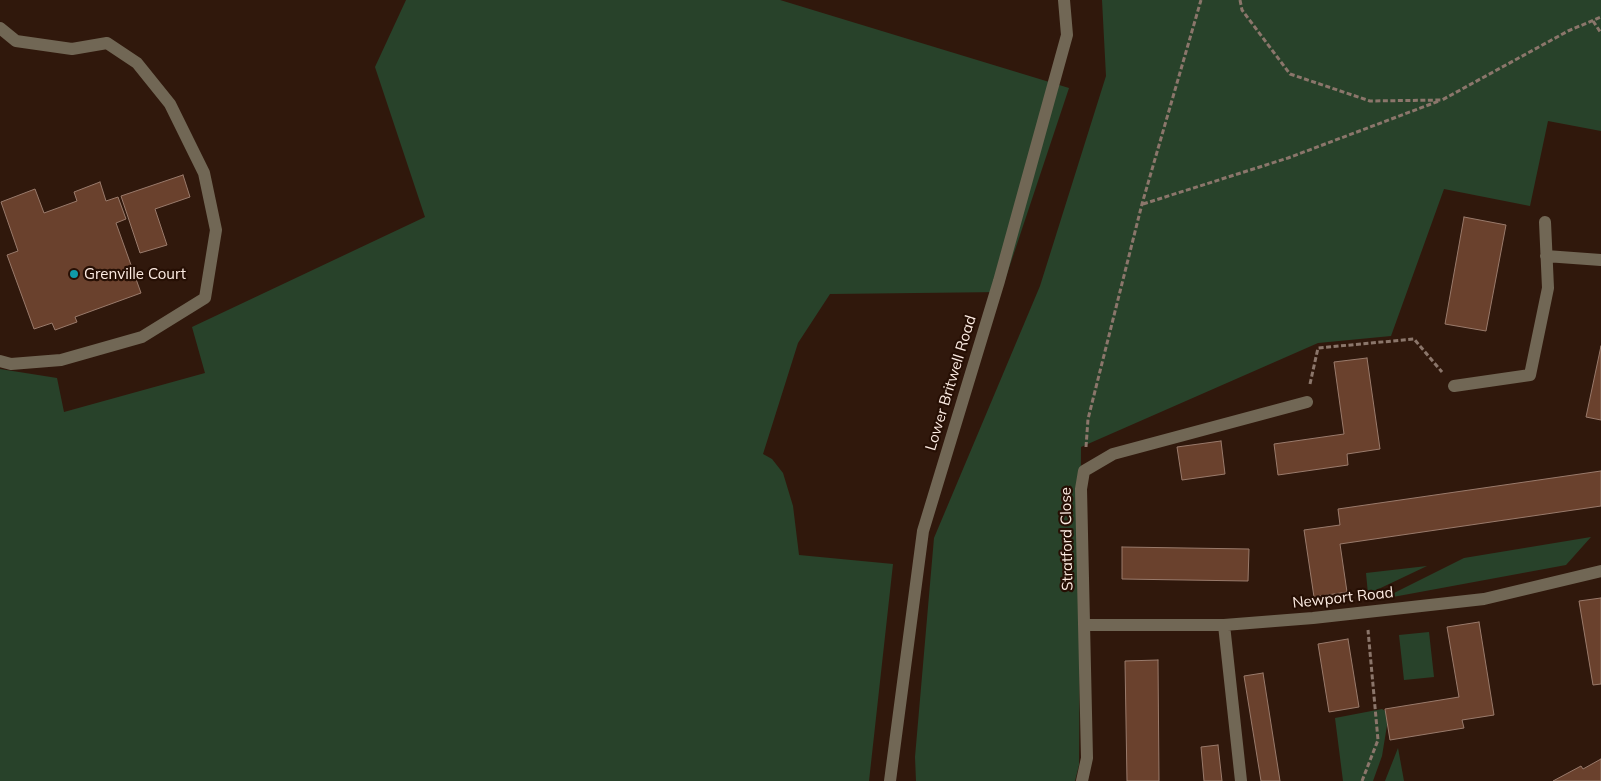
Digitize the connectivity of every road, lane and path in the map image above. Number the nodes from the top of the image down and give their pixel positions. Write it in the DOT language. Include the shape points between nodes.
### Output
graph roads {
  1 [pos="1064,0"];
  2 [pos="1201,0"];
  3 [pos="1240,0"];
  4 [pos="1601,17"];
  5 [pos="1593,21"];
  6 [pos="0,28"];
  7 [pos="1601,33"];
  8 [pos="1442,100"];
  9 [pos="1142,204"];
  10 [pos="1545,222"];
  11 [pos="1546,256"];
  12 [pos="1601,260"];
  13 [pos="0,361"];
  14 [pos="1454,386"];
  15 [pos="1307,402"];
  16 [pos="1084,471"];
  17 [pos="1601,571"];
  18 [pos="1366,612"];
  19 [pos="1085,625"];
  20 [pos="1224,625"];
  21 [pos="890,781"];
  22 [pos="1082,781"];
  23 [pos="1241,781"];
  24 [pos="1362,781"];
  1 -- 21 [label="street, Lower Britwell Road" via="1067,35 999,281 924,531"];
  2 -- 9 [label="path"];
  3 -- 8 [label="path" via="1242,10 1290,74 1370,101"];
  4 -- 5 [label="path"];
  5 -- 7 [label="path"];
  5 -- 8 [label="path" via="1568,31"];
  6 -- 13 [label="street" via="16,41 72,49 107,43 137,63 170,104 204,173 216,230 204,298 142,337 62,360 11,364"];
  8 -- 9 [label="path" via="1288,158"];
  9 -- 16 [label="path" via="1088,419"];
  10 -- 11 [label="street"];
  11 -- 12 [label="street"];
  11 -- 14 [label="street" via="1548,288 1530,375"];
  14 -- 15 [label="path" via="1414,340 1318,348"];
  15 -- 16 [label="street, Stratford Close" via="1113,454"];
  16 -- 19 [label="street, Stratford Close" via="1081,489"];
  17 -- 18 [label="street, Newport Road" via="1484,599"];
  18 -- 20 [label="street, Newport Road"];
  18 -- 24 [label="path" via="1378,740"];
  19 -- 20 [label="street, Newport Road"];
  19 -- 22 [label="street, Stratford Close" via="1087,758"];
  20 -- 23 [label="street"];
}
